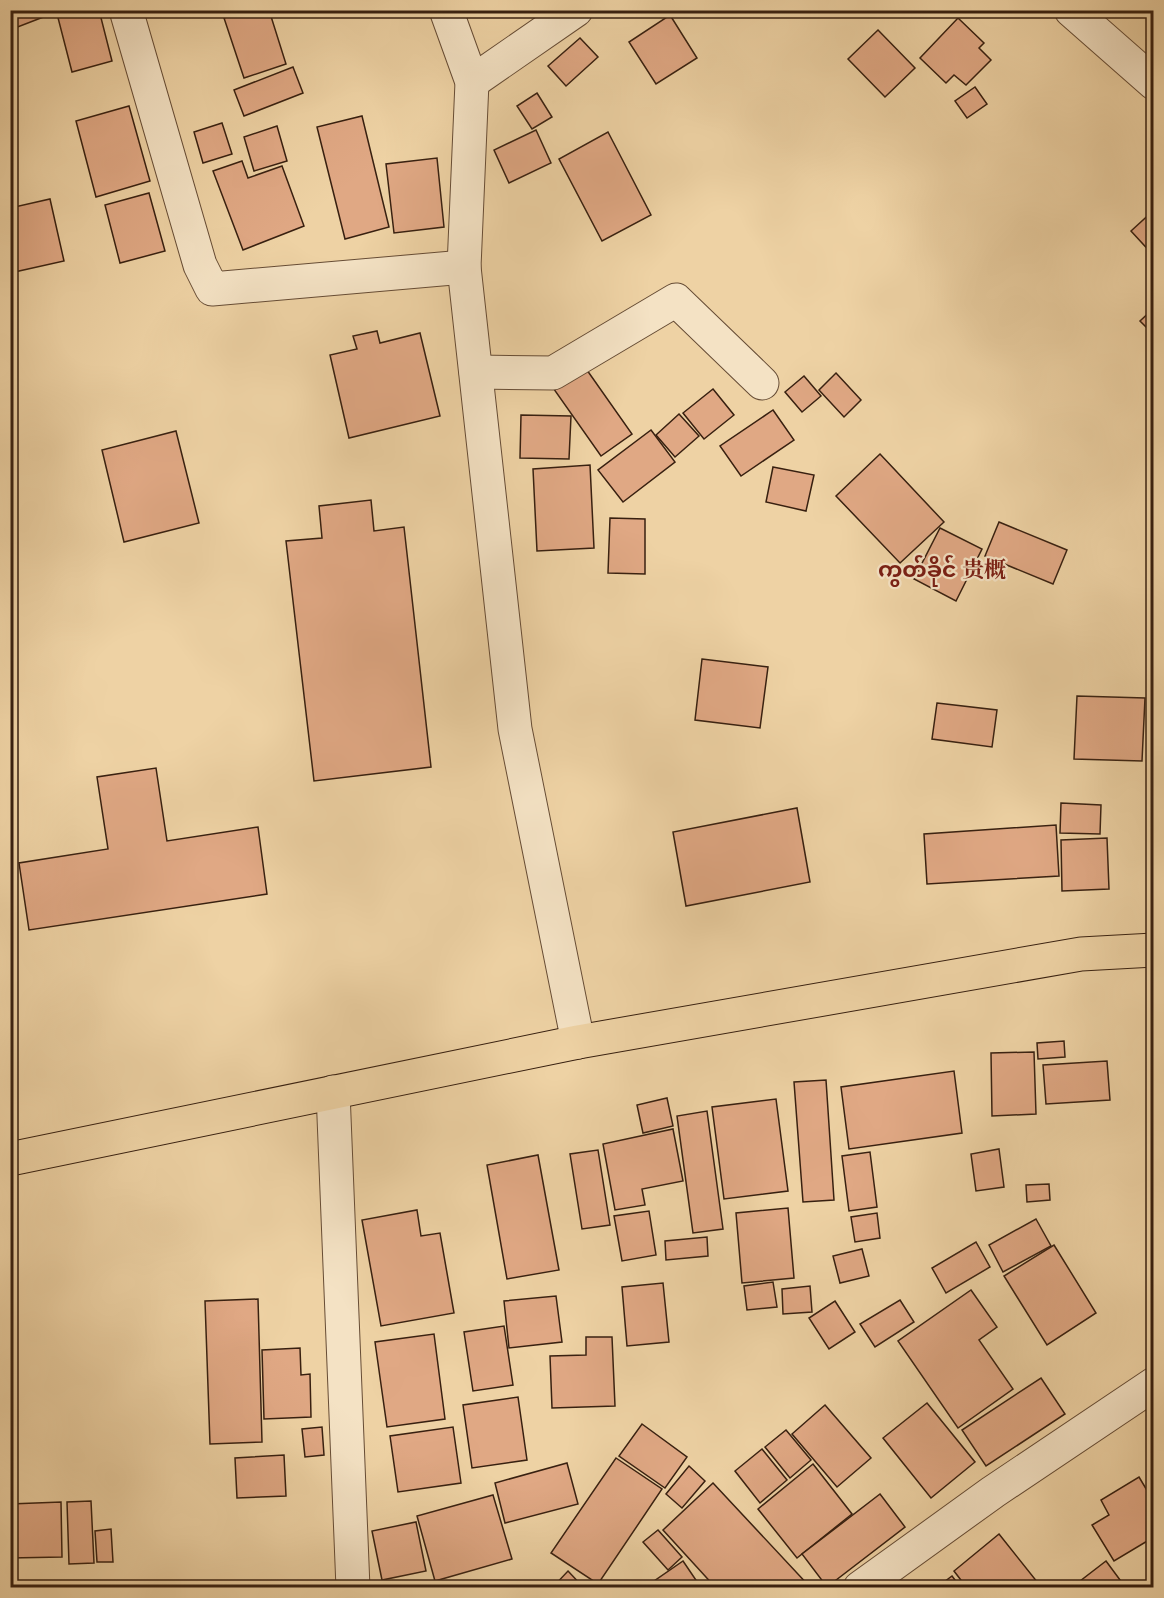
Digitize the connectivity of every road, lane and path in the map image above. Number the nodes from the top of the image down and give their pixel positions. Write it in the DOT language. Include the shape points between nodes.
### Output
graph roads {
  1 [pos="126,10"];
  2 [pos="446,10"];
  3 [pos="576,10"];
  4 [pos="1071,10"];
  5 [pos="472,82"];
  6 [pos="1154,83"];
  7 [pos="464,267"];
  8 [pos="476,372"];
  9 [pos="762,383"];
  10 [pos="1154,950"];
  11 [pos="578,1042"];
  12 [pos="333,1092"];
  13 [pos="10,1159"];
  14 [pos="1154,1384"];
  15 [pos="353,1587"];
  16 [pos="860,1587"];
  1 -- 7 [label="street" via="200,265 212,289"];
  2 -- 5 [label="street"];
  3 -- 5 [label="street"];
  4 -- 6 [label="street"];
  5 -- 7 [label="street"];
  7 -- 8 [label="street"];
  8 -- 9 [label="street" via="553,373 676,300"];
  8 -- 11 [label="street" via="515,729"];
  10 -- 11 [label="highway" via="1081,954"];
  11 -- 12 [label="highway"];
  12 -- 13 [label="highway"];
  12 -- 15 [label="street"];
  14 -- 16 [label="street"];
}
